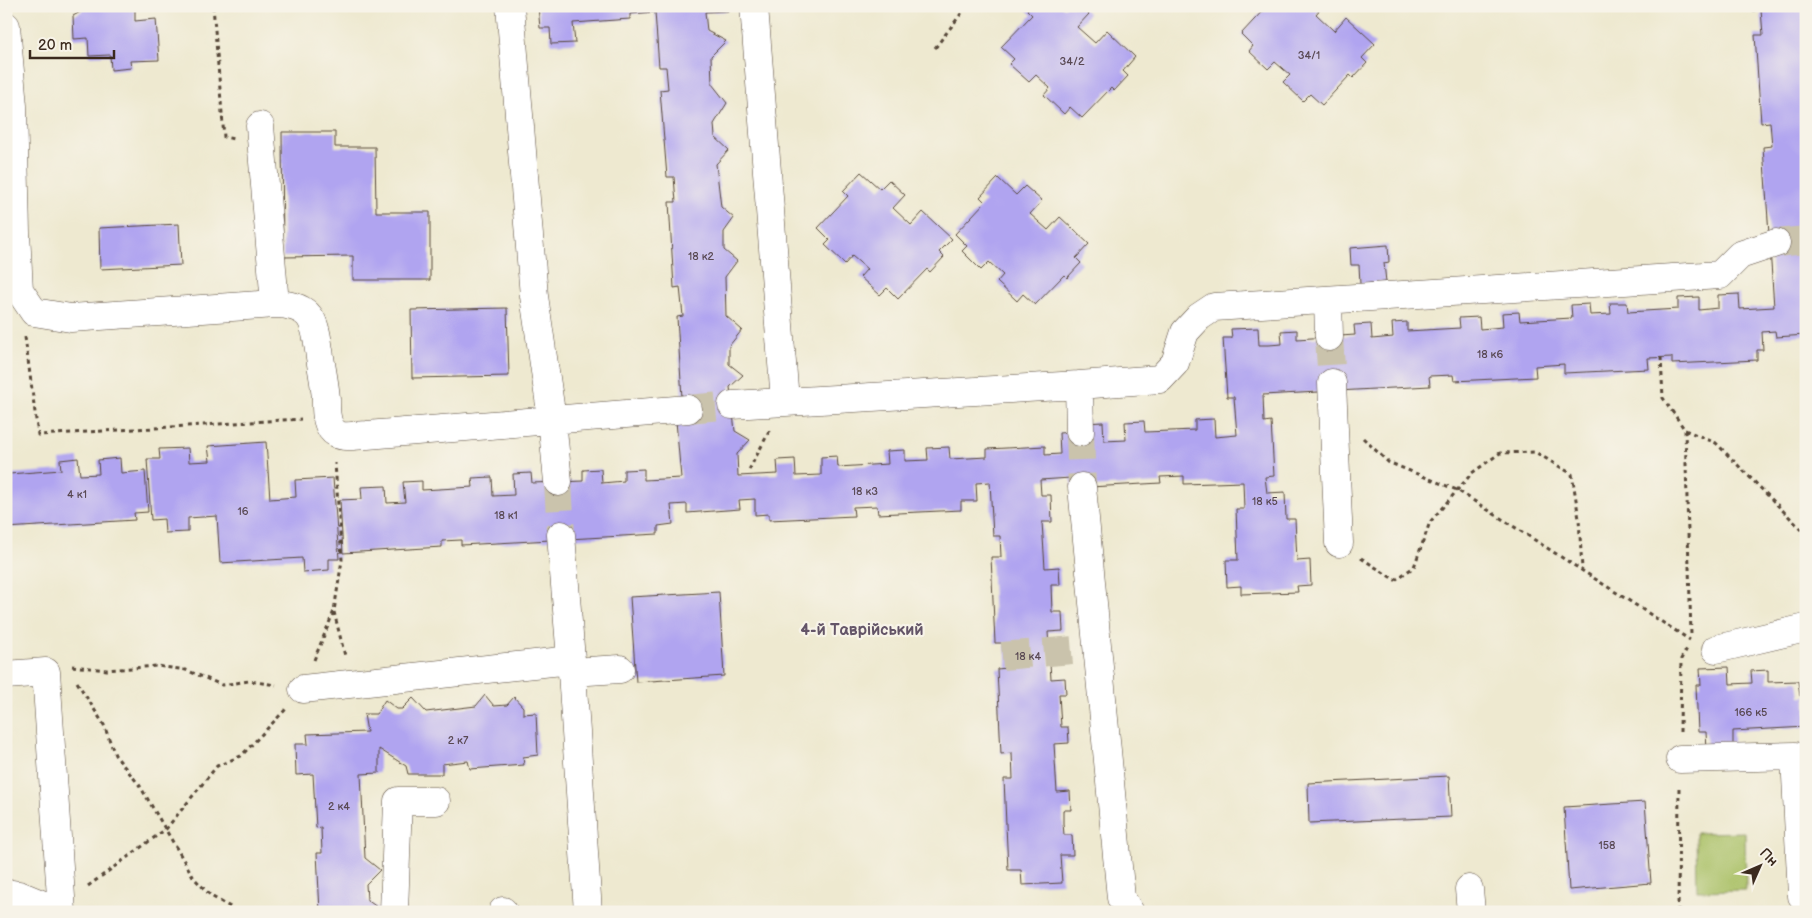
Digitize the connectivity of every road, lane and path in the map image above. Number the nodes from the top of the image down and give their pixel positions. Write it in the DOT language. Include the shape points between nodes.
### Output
graph roads {
  1 [pos="213,6"];
  2 [pos="510,6"];
  3 [pos="754,6"];
  4 [pos="967,6"];
  5 [pos="6,26"];
  6 [pos="935,48"];
  7 [pos="10,106"];
  8 [pos="260,134"];
  9 [pos="11,233"];
  10 [pos="1776,244"];
  11 [pos="20,290"];
  12 [pos="1328,300"];
  13 [pos="275,304"];
  14 [pos="1329,337"];
  15 [pos="1661,357"];
  16 [pos="1079,385"];
  17 [pos="1333,396"];
  18 [pos="786,400"];
  19 [pos="732,405"];
  20 [pos="688,409"];
  21 [pos="552,419"];
  22 [pos="329,424"];
  23 [pos="1685,430"];
  24 [pos="1080,432"];
  25 [pos="749,470"];
  26 [pos="558,482"];
  27 [pos="1082,487"];
  28 [pos="1457,490"];
  29 [pos="1806,534"];
  30 [pos="560,535"];
  31 [pos="1339,542"];
  32 [pos="1582,570"];
  33 [pos="334,611"];
  34 [pos="1806,628"];
  35 [pos="1704,646"];
  36 [pos="572,666"];
  37 [pos="620,669"];
  38 [pos="6,675"];
  39 [pos="352,684"];
  40 [pos="303,690"];
  41 [pos="1680,759"];
  42 [pos="436,800"];
  43 [pos="166,829"];
  44 [pos="6,893"];
  45 [pos="1802,900"];
  46 [pos="56,910"];
  47 [pos="236,912"];
  48 [pos="394,912"];
  49 [pos="588,912"];
  50 [pos="1130,912"];
  1 -- 8 [label="path" via="224,138"];
  2 -- 21 [label="lane" via="534,296"];
  3 -- 18 [label="lane"];
  4 -- 6 [label="path"];
  5 -- 7 [label="lane"];
  7 -- 9 [label="lane"];
  8 -- 13 [label="lane"];
  9 -- 11 [label="lane"];
  10 -- 12 [label="lane" via="1740,255 1720,275"];
  11 -- 13 [label="lane" via="34,312 71,318"];
  11 -- 22 [label="path" via="38,434"];
  12 -- 14 [label="lane"];
  12 -- 16 [label="lane" via="1214,307 1185,332 1175,364 1160,379"];
  13 -- 22 [label="lane" via="292,304 316,325"];
  15 -- 23 [label="path" via="1663,398"];
  16 -- 18 [label="lane"];
  16 -- 24 [label="lane"];
  17 -- 28 [label="path" via="1388,462"];
  17 -- 31 [label="lane"];
  18 -- 19 [label="lane"];
  18 -- 25 [label="path"];
  20 -- 21 [label="lane"];
  21 -- 22 [label="lane" via="367,435 338,435"];
  21 -- 26 [label="lane"];
  22 -- 33 [label="path" via="342,560"];
  23 -- 29 [label="path" via="1716,443"];
  23 -- 35 [label="path"];
  27 -- 50 [label="lane" via="1121,898"];
  28 -- 31 [label="path" via="1430,522 1414,568 1395,580"];
  28 -- 32 [label="path"];
  28 -- 32 [label="path" via="1472,473 1500,453 1535,452 1572,474"];
  30 -- 36 [label="lane"];
  32 -- 35 [label="path"];
  33 -- 39 [label="path"];
  33 -- 40 [label="path"];
  34 -- 35 [label="lane"];
  36 -- 37 [label="lane"];
  36 -- 39 [label="lane"];
  36 -- 49 [label="lane"];
  38 -- 46 [label="lane" via="46,672"];
  39 -- 40 [label="lane"];
  40 -- 43 [label="path" via="241,756 217,766"];
  40 -- 43 [label="path" via="249,681 222,685 186,670 157,666 107,670 69,666 104,725 115,755 140,786"];
  41 -- 45 [label="lane" via="1795,756"];
  42 -- 48 [label="lane" via="398,801"];
  43 -- 46 [label="path"];
  43 -- 47 [label="path" via="194,878 211,896"];
  44 -- 46 [label="lane"];
}
